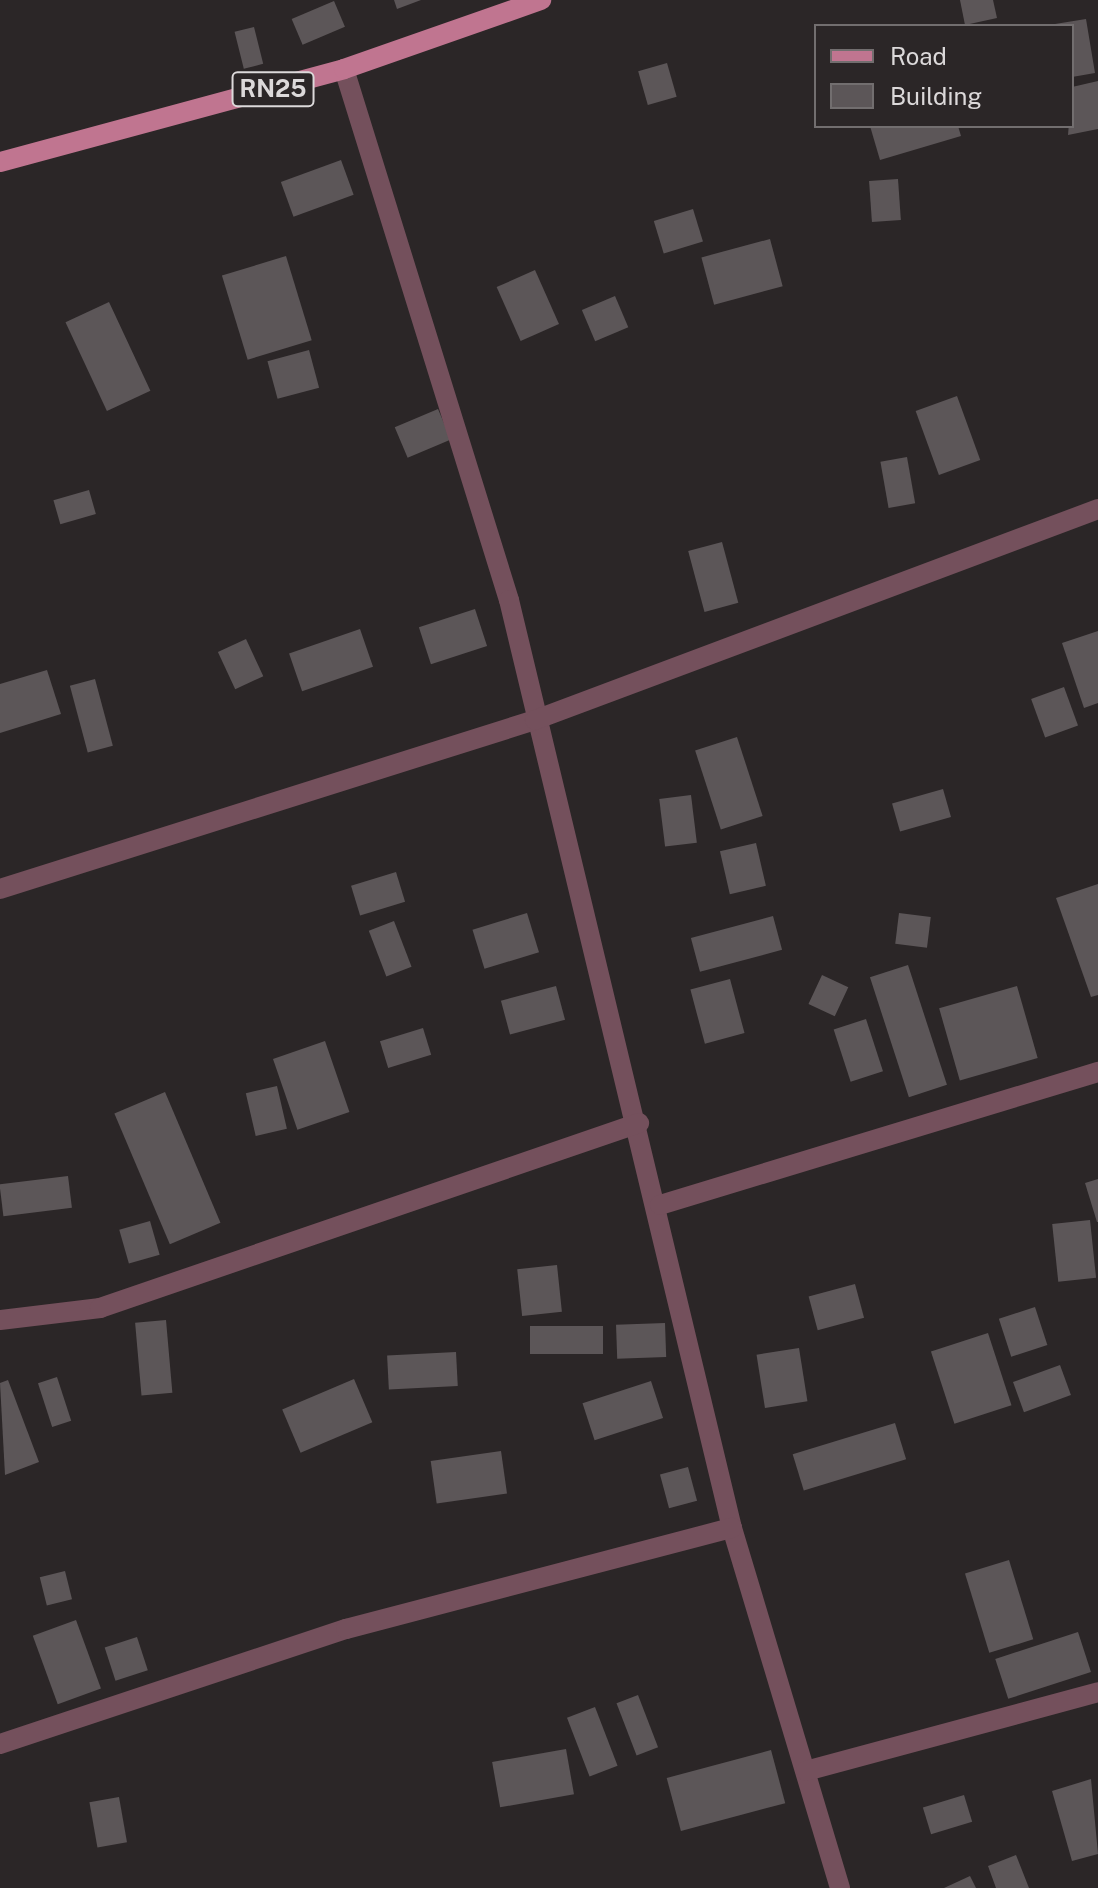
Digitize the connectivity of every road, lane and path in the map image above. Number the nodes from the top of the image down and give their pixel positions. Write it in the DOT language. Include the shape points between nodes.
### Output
graph roads {
  1 [pos="541,0"];
  2 [pos="344,69"];
  3 [pos="0,162"];
  4 [pos="1098,509"];
  5 [pos="535,720"];
  6 [pos="0,889"];
  7 [pos="1098,1072"];
  8 [pos="639,1123"];
  9 [pos="660,1205"];
  10 [pos="0,1320"];
  11 [pos="732,1528"];
  12 [pos="1098,1692"];
  13 [pos="0,1744"];
  14 [pos="806,1771"];
  15 [pos="840,1888"];
  1 -- 2 [label="main road, RN25"];
  2 -- 3 [label="main road, RN25"];
  2 -- 5 [label="street" via="509,600"];
  4 -- 5 [label="street"];
  5 -- 6 [label="street"];
  5 -- 8 [label="street"];
  7 -- 9 [label="street"];
  8 -- 9 [label="street"];
  8 -- 10 [label="street" via="100,1308"];
  9 -- 11 [label="street"];
  11 -- 13 [label="street" via="346,1629"];
  11 -- 14 [label="street"];
  12 -- 14 [label="street"];
  14 -- 15 [label="street"];
}
